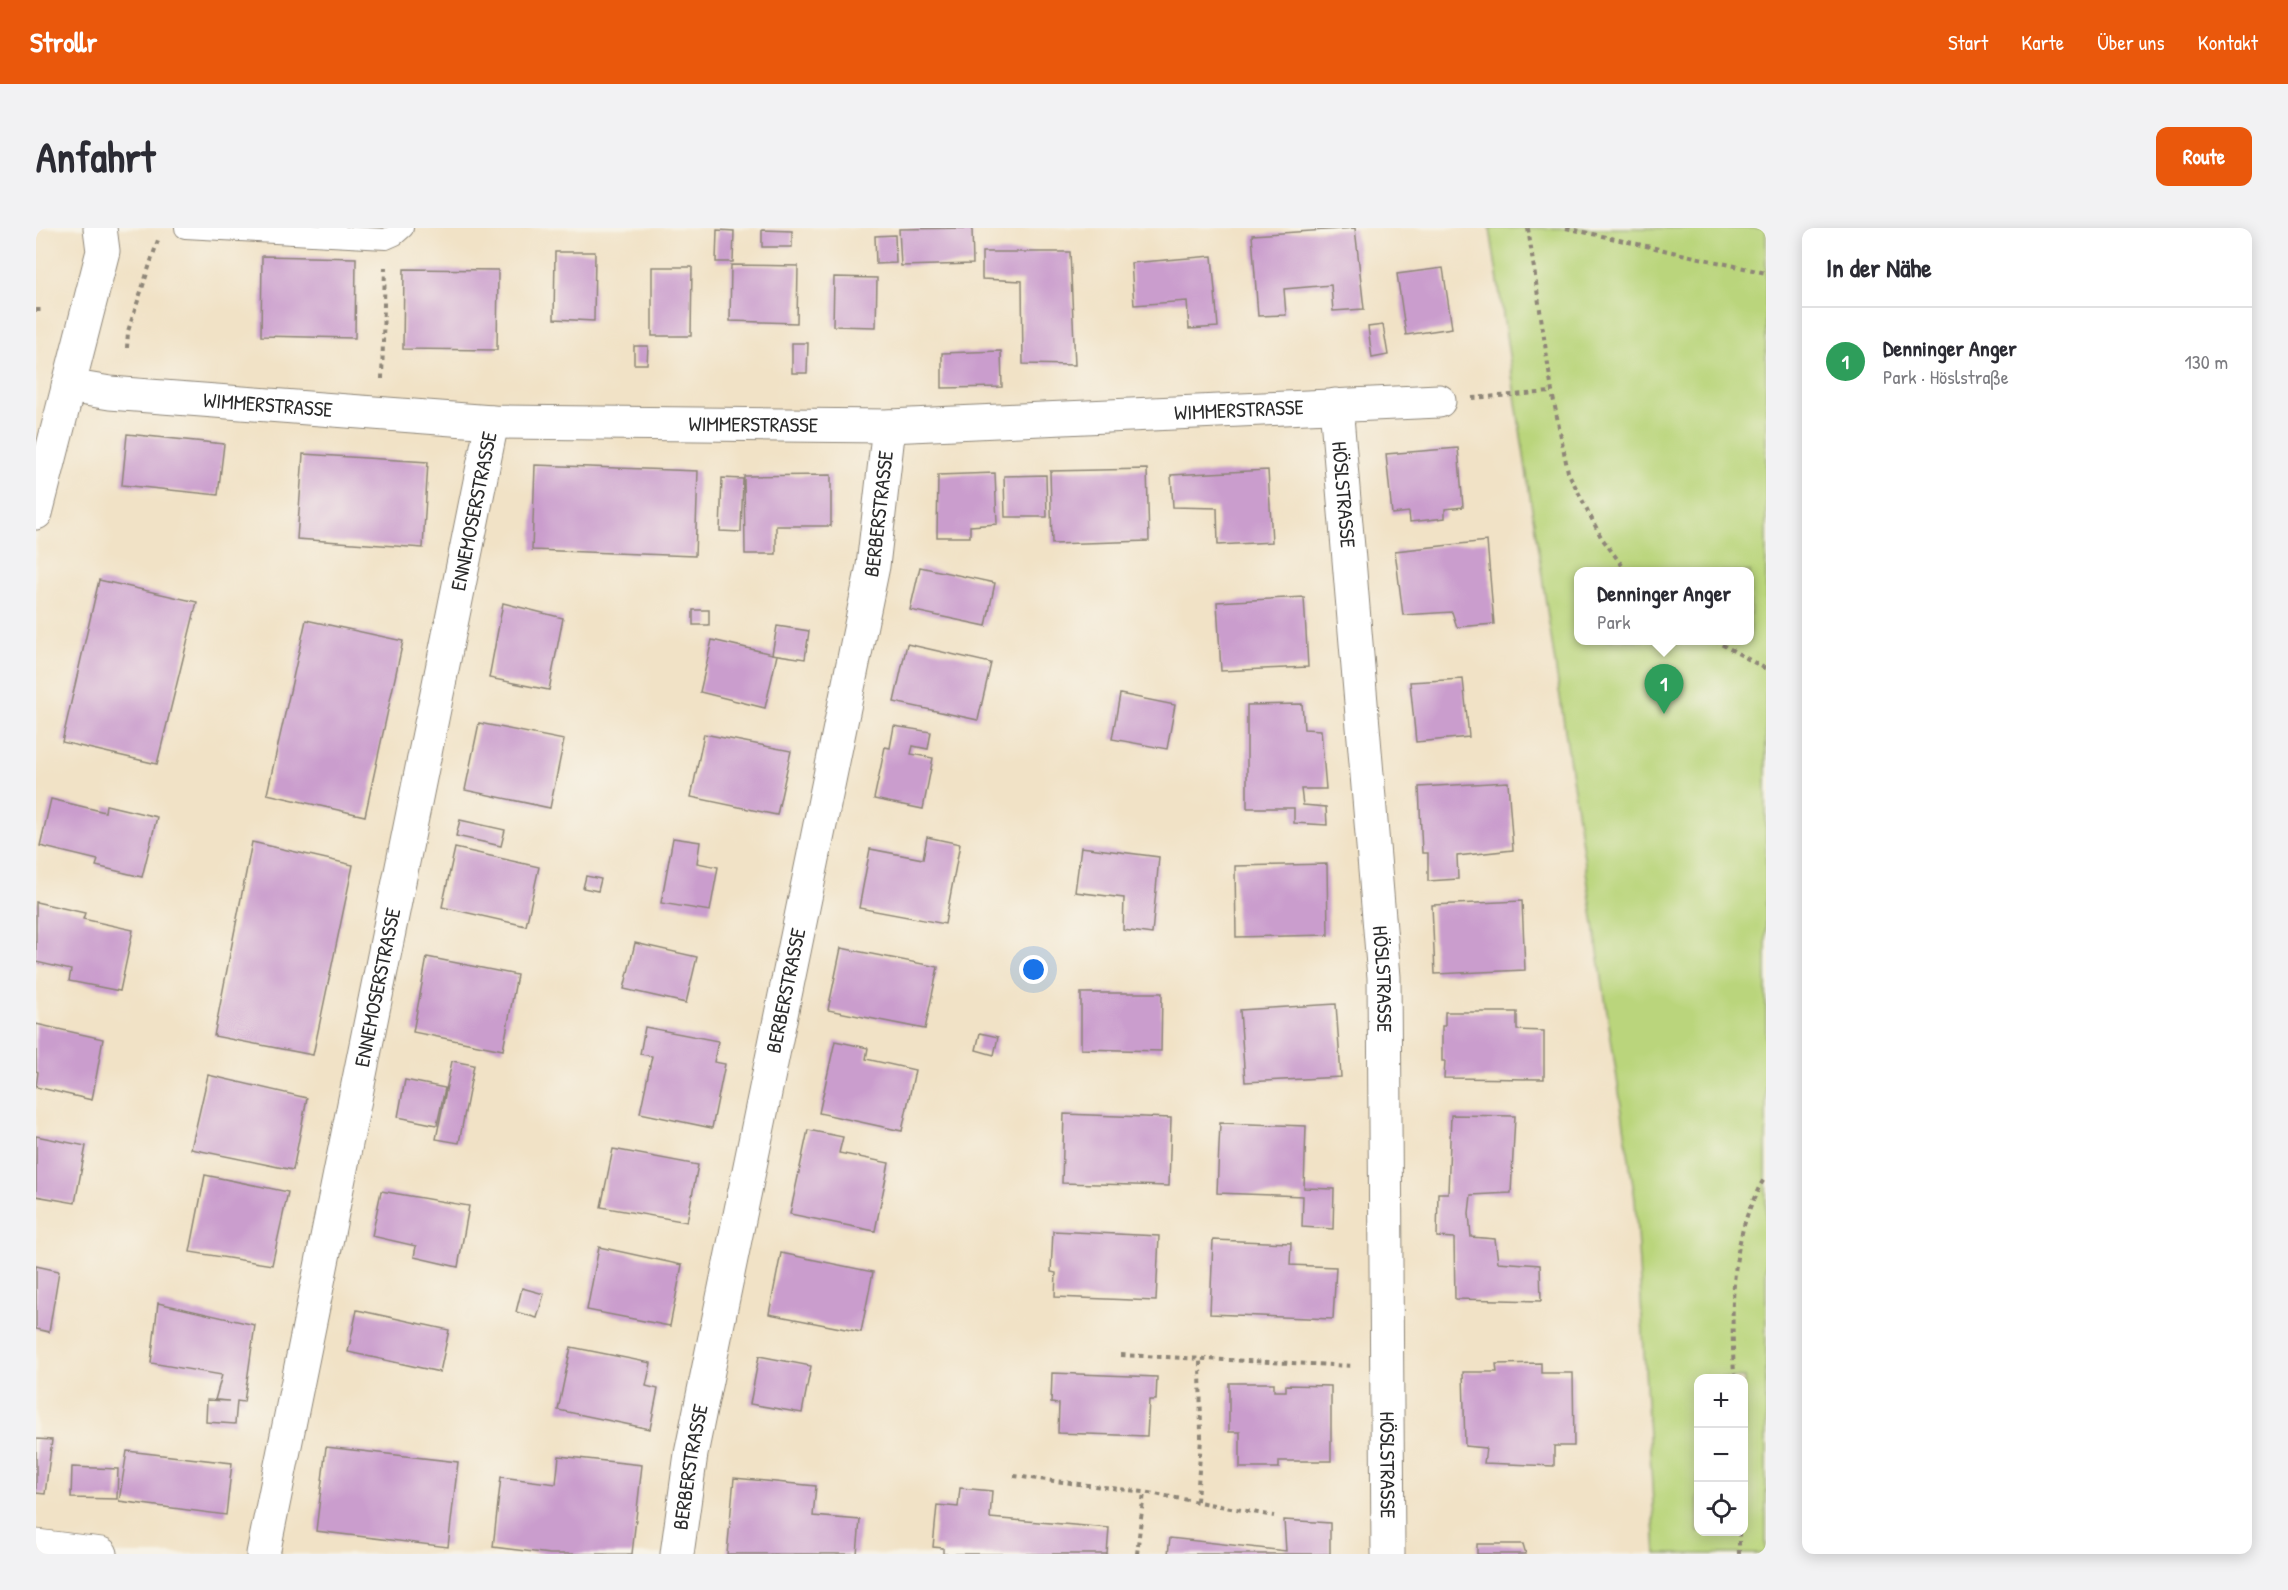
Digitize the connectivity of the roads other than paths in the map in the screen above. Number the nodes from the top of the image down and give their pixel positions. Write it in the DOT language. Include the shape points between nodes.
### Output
graph roads {
  1 [pos="185,228"];
  2 [pos="403,228"];
  3 [pos="108,236"];
  4 [pos="68,386"];
  5 [pos="1439,401"];
  6 [pos="1336,405"];
  7 [pos="492,422"];
  8 [pos="889,426"];
  9 [pos="36,513"];
  10 [pos="36,1546"];
  11 [pos="101,1554"];
  12 [pos="263,1554"];
  13 [pos="677,1554"];
  14 [pos="1388,1554"];
  1 -- 2 [label="lane" via="386,239"];
  3 -- 4 [label="street"];
  4 -- 7 [label="street, WIMMERSTRASSE" via="110,393"];
  4 -- 9 [label="street"];
  5 -- 6 [label="street, WIMMERSTRASSE"];
  6 -- 8 [label="street, WIMMERSTRASSE"];
  6 -- 14 [label="street, HÖSLSTRASSE" via="1384,977"];
  7 -- 8 [label="street, WIMMERSTRASSE"];
  7 -- 12 [label="street, ENNEMOSERSTRASSE"];
  8 -- 13 [label="street, BERBERSTRASSE" via="873,566 691,1454"];
  10 -- 11 [label="street"];
}
